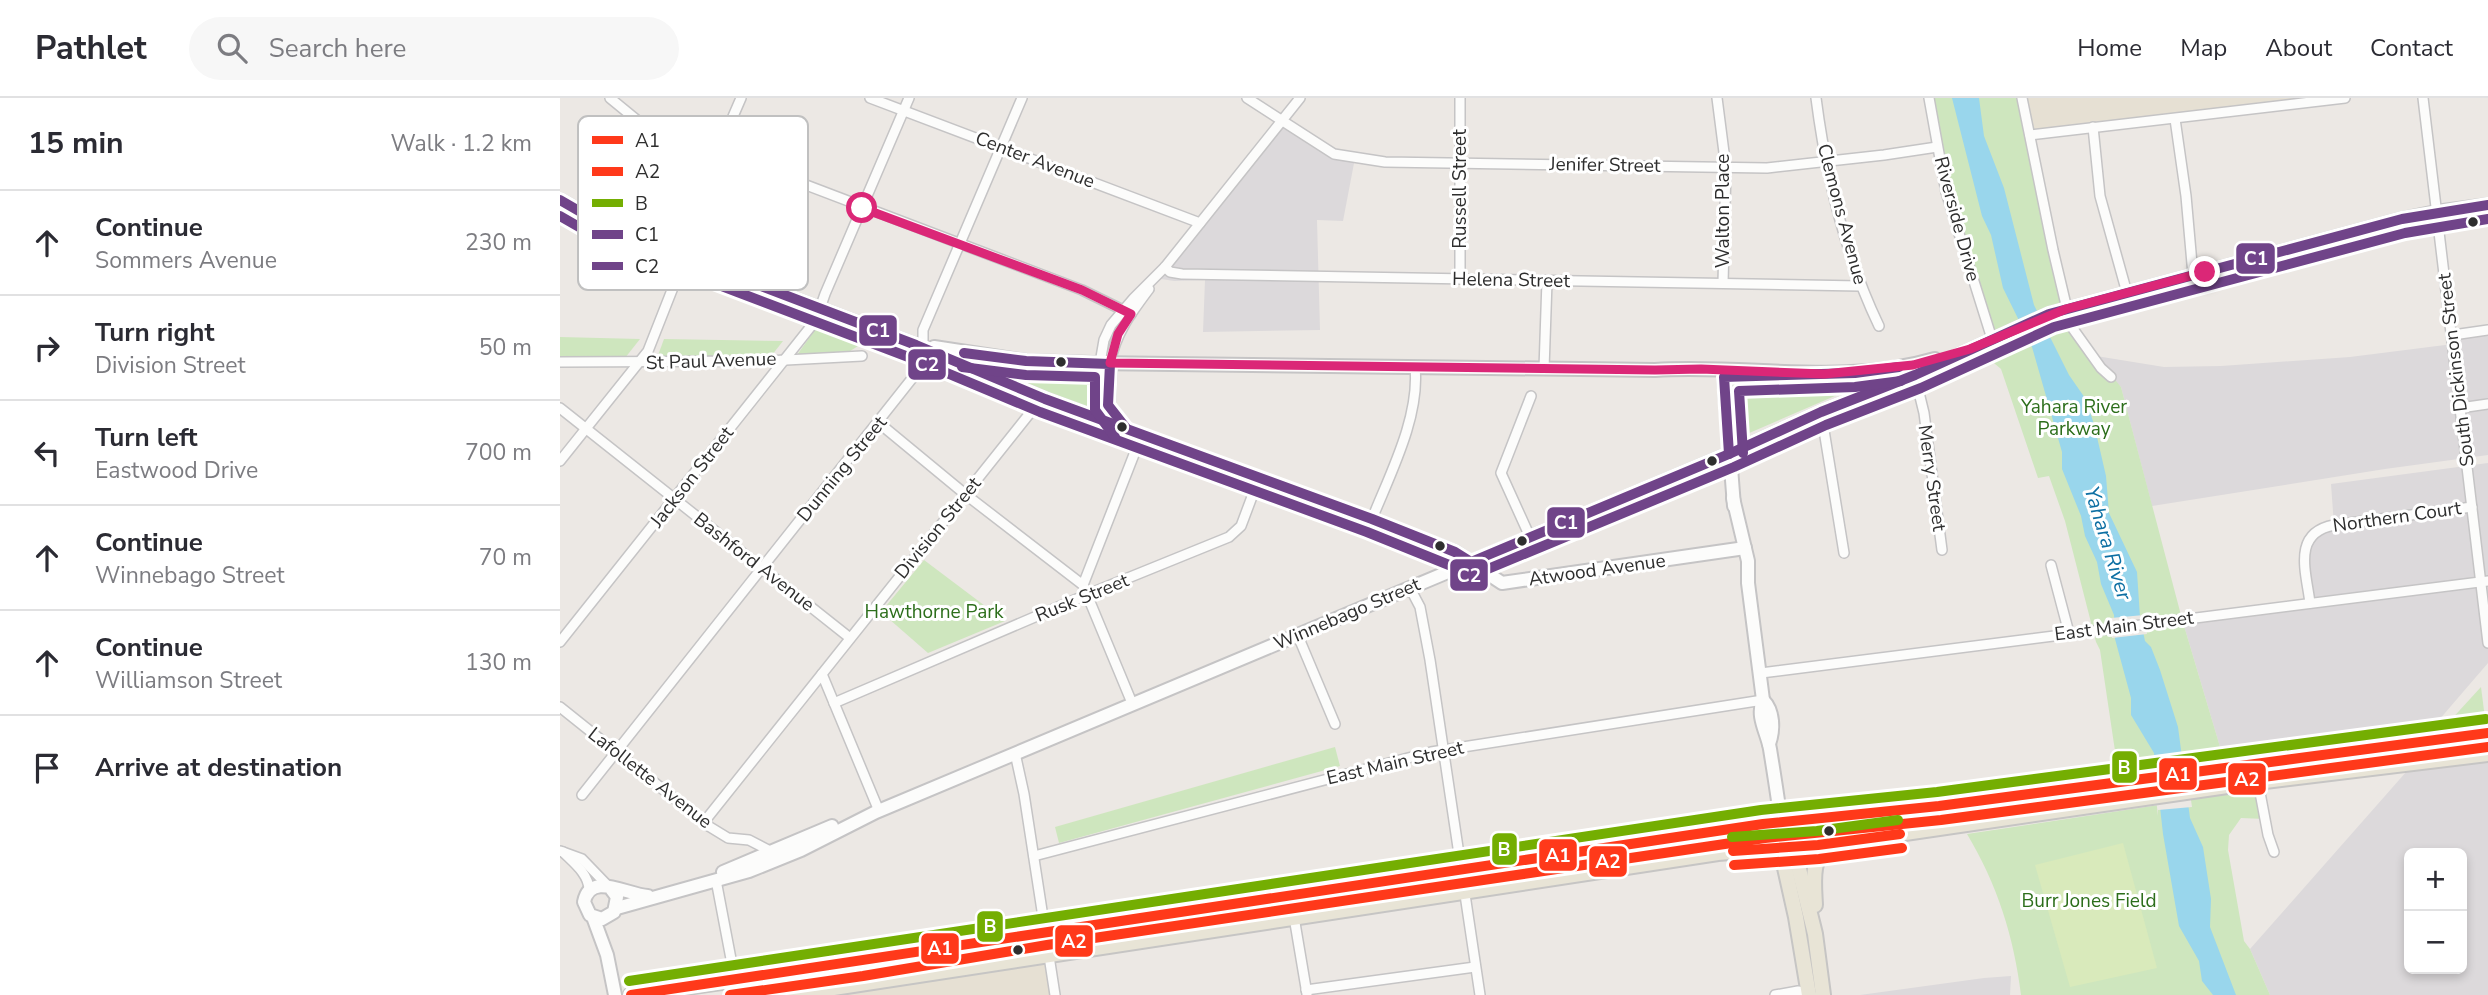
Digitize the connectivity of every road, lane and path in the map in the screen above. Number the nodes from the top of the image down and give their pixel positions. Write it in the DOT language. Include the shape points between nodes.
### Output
graph roads {
  1 [pos="610,98"];
  2 [pos="741,98"];
  3 [pos="870,98"];
  4 [pos="909,98"];
  5 [pos="1022,98"];
  6 [pos="1247,98"];
  7 [pos="1300,98"];
  8 [pos="1460,98"];
  9 [pos="1717,98"];
  10 [pos="1816,98"];
  11 [pos="1929,98"];
  12 [pos="2022,98"];
  13 [pos="2345,98"];
  14 [pos="2423,98"];
  15 [pos="904,110"];
  16 [pos="632,116"];
  17 [pos="733,116"];
  18 [pos="2175,119"];
  19 [pos="1282,121"];
  20 [pos="2093,127"];
  21 [pos="2030,135"];
  22 [pos="1937,147"];
  23 [pos="1000,148"];
  24 [pos="1824,161"];
  25 [pos="1459,162"];
  26 [pos="1726,168"];
  27 [pos="808,187"];
  28 [pos="560,200"];
  29 [pos="2488,205"];
  30 [pos="862,208"];
  31 [pos="578,210"];
  32 [pos="2436,212"];
  33 [pos="1199,223"];
  34 [pos="958,245"];
  35 [pos="1164,267"];
  36 [pos="2193,275"];
  37 [pos="1460,279"];
  38 [pos="1547,281"];
  39 [pos="1723,283"];
  40 [pos="1860,286"];
  41 [pos="668,290"];
  42 [pos="769,290"];
  43 [pos="2127,293"];
  44 [pos="2066,309"];
  45 [pos="820,310"];
  46 [pos="1127,312"];
  47 [pos="1879,326"];
  48 [pos="2488,330"];
  49 [pos="2453,335"];
  50 [pos="1992,339"];
  51 [pos="920,346"];
  52 [pos="862,356"];
  53 [pos="786,359"];
  54 [pos="560,362"];
  55 [pos="638,363"];
  56 [pos="1105,363"];
  57 [pos="1415,367"];
  58 [pos="1544,369"];
  59 [pos="1655,370"];
  60 [pos="1914,370"];
  61 [pos="1791,374"];
  62 [pos="1724,377"];
  63 [pos="2111,377"];
  64 [pos="1531,396"];
  65 [pos="1042,398"];
  66 [pos="2488,404"];
  67 [pos="560,408"];
  68 [pos="2460,408"];
  69 [pos="1821,412"];
  70 [pos="879,423"];
  71 [pos="1122,426"];
  72 [pos="586,428"];
  73 [pos="1142,434"];
  74 [pos="1729,454"];
  75 [pos="560,461"];
  76 [pos="1259,478"];
  77 [pos="965,494"];
  78 [pos="674,499"];
  79 [pos="2472,507"];
  80 [pos="1371,519"];
  81 [pos="1530,537"];
  82 [pos="1742,549"];
  83 [pos="1942,550"];
  84 [pos="1844,553"];
  85 [pos="1471,562"];
  86 [pos="2051,565"];
  87 [pos="762,570"];
  88 [pos="2484,582"];
  89 [pos="1083,585"];
  90 [pos="1410,588"];
  91 [pos="1086,595"];
  92 [pos="2310,603"];
  93 [pos="2069,633"];
  94 [pos="1297,636"];
  95 [pos="850,638"];
  96 [pos="560,642"];
  97 [pos="2488,643"];
  98 [pos="1760,673"];
  99 [pos="822,674"];
  100 [pos="1763,700"];
  101 [pos="834,703"];
  102 [pos="1132,703"];
  103 [pos="560,707"];
  104 [pos="1335,724"];
  105 [pos="2488,733"];
  106 [pos="1442,750"];
  107 [pos="618,753"];
  108 [pos="1015,753"];
  109 [pos="2488,754"];
  110 [pos="2258,782"];
  111 [pos="582,795"];
  112 [pos="877,812"];
  113 [pos="704,822"];
  114 [pos="1781,823"];
  115 [pos="1830,844"];
  116 [pos="1786,848"];
  117 [pos="561,851"];
  118 [pos="2274,852"];
  119 [pos="776,853"];
  120 [pos="1034,856"];
  121 [pos="1461,868"];
  122 [pos="716,880"];
  123 [pos="610,888"];
  124 [pos="589,890"];
  125 [pos="1465,891"];
  126 [pos="652,897"];
  127 [pos="614,912"];
  128 [pos="1294,917"];
  129 [pos="593,918"];
  130 [pos="1045,931"];
  131 [pos="1815,934"];
  132 [pos="1049,954"];
  133 [pos="607,955"];
  134 [pos="861,962"];
  135 [pos="1475,967"];
  136 [pos="735,980"];
  137 [pos="827,992"];
  138 [pos="1307,993"];
  139 [pos="1816,994"];
  140 [pos="615,995"];
  141 [pos="631,995"];
  142 [pos="789,995"];
  143 [pos="1055,995"];
  144 [pos="1480,995"];
  145 [pos="1775,995"];
  1 -- 16 [label="street"];
  2 -- 17 [label="street"];
  3 -- 15 [label="street, Center Avenue"];
  4 -- 15 [label="street, Jackson Street"];
  5 -- 23 [label="street, Dunning Street"];
  6 -- 19 [label="street, Jenifer Street"];
  7 -- 19 [label="street"];
  8 -- 25 [label="street, Russell Street"];
  9 -- 26 [label="street, Walton Place"];
  10 -- 24 [label="street, Clemons Avenue"];
  11 -- 22 [label="street, Riverside Drive"];
  12 -- 21 [label="street"];
  13 -- 18 [label="street"];
  14 -- 32 [label="street, South Dickinson Street"];
  15 -- 23 [label="street, Center Avenue"];
  15 -- 30 [label="street, Jackson Street"];
  18 -- 20 [label="street"];
  18 -- 36 [label="street"];
  19 -- 25 [label="street, Jenifer Street" via="1334,154 1385,162"];
  19 -- 33 [label="street"];
  20 -- 21 [label="street"];
  20 -- 43 [label="street" via="2100,196"];
  21 -- 44 [label="street"];
  22 -- 24 [label="street, Jenifer Street"];
  22 -- 50 [label="street, Riverside Drive" via="1946,192"];
  23 -- 33 [label="street, Center Avenue"];
  23 -- 34 [label="street, Dunning Street"];
  24 -- 26 [label="street, Jenifer Street"];
  24 -- 40 [label="street, Clemons Avenue"];
  25 -- 26 [label="street, Jenifer Street"];
  25 -- 37 [label="street, Russell Street"];
  26 -- 39 [label="street, Walton Place"];
  27 -- 30 [label="street"];
  28 -- 31 [label="street, Atwood Avenue"];
  29 -- 32 [label="street"];
  30 -- 34 [label="street"];
  30 -- 45 [label="street, Jackson Street"];
  32 -- 36 [label="street"];
  32 -- 49 [label="street, South Dickinson Street"];
  33 -- 35 [label="street"];
  34 -- 46 [label="street" via="1082,290"];
  34 -- 51 [label="street, Dunning Street"];
  35 -- 37 [label="street, Helena Street" via="1182,274"];
  35 -- 46 [label="street"];
  36 -- 43 [label="street"];
  37 -- 38 [label="street, Helena Street"];
  38 -- 39 [label="street, Helena Street"];
  38 -- 58 [label="street"];
  39 -- 40 [label="street, Helena Street"];
  40 -- 47 [label="street, Clemons Avenue"];
  41 -- 55 [label="street" via="649,351"];
  42 -- 45 [label="street, Atwood Avenue"];
  43 -- 44 [label="street"];
  44 -- 50 [label="street"];
  44 -- 63 [label="street" via="2087,351"];
  45 -- 51 [label="street, Atwood Avenue"];
  45 -- 53 [label="street, Jackson Street"];
  46 -- 56 [label="street"];
  48 -- 49 [label="street"];
  49 -- 68 [label="street, South Dickinson Street"];
  50 -- 60 [label="street"];
  51 -- 56 [label="street" via="1026,360"];
  51 -- 65 [label="street, Atwood Avenue"];
  51 -- 70 [label="street, Dunning Street" via="914,376"];
  52 -- 53 [label="street, St Paul Avenue"];
  53 -- 55 [label="street, St Paul Avenue"];
  53 -- 78 [label="street, Jackson Street"];
  54 -- 55 [label="street, St Paul Avenue"];
  55 -- 72 [label="street"];
  56 -- 57 [label="street"];
  56 -- 71 [label="street" via="1108,405"];
  57 -- 58 [label="street"];
  57 -- 80 [label="street" via="1413,410"];
  58 -- 59 [label="street"];
  59 -- 61 [label="street"];
  59 -- 62 [label="street"];
  60 -- 61 [label="street"];
  60 -- 69 [label="street, Winnebago Street"];
  60 -- 83 [label="street, Merry Street"];
  61 -- 62 [label="street"];
  62 -- 74 [label="street"];
  64 -- 81 [label="street" via="1501,473"];
  65 -- 71 [label="street, Atwood Avenue"];
  65 -- 77 [label="street, Division Street"];
  66 -- 68 [label="street"];
  67 -- 72 [label="street, Bashford Avenue"];
  68 -- 79 [label="street, South Dickinson Street"];
  69 -- 74 [label="street, Winnebago Street"];
  69 -- 84 [label="street"];
  70 -- 77 [label="street"];
  70 -- 87 [label="street, Dunning Street"];
  71 -- 73 [label="street, Atwood Avenue"];
  72 -- 75 [label="street"];
  72 -- 78 [label="street, Bashford Avenue"];
  73 -- 76 [label="street, Atwood Avenue"];
  73 -- 89 [label="street"];
  74 -- 81 [label="street, Winnebago Street"];
  74 -- 82 [label="street"];
  76 -- 80 [label="street, Atwood Avenue"];
  76 -- 91 [label="street, Rusk Street" via="1234,534"];
  77 -- 89 [label="street"];
  77 -- 95 [label="street, Division Street"];
  78 -- 87 [label="street, Bashford Avenue"];
  78 -- 96 [label="street, Jackson Street"];
  79 -- 88 [label="street, South Dickinson Street"];
  79 -- 92 [label="street, Northern Court" via="2315,530 2304,549"];
  80 -- 85 [label="street, Atwood Avenue"];
  81 -- 85 [label="street, Winnebago Street"];
  82 -- 85 [label="street, Atwood Avenue" via="1509,584"];
  82 -- 98 [label="street"];
  85 -- 90 [label="street, Winnebago Street"];
  86 -- 93 [label="street"];
  87 -- 95 [label="street, Bashford Avenue"];
  87 -- 107 [label="street, Dunning Street"];
  88 -- 92 [label="street, East Main Street"];
  88 -- 97 [label="street, South Dickinson Street"];
  89 -- 91 [label="street"];
  90 -- 94 [label="street, Winnebago Street"];
  90 -- 106 [label="street" via="1421,612"];
  91 -- 101 [label="street, Rusk Street"];
  91 -- 102 [label="street"];
  92 -- 93 [label="street, East Main Street"];
  93 -- 98 [label="street, East Main Street"];
  94 -- 102 [label="street, Winnebago Street"];
  94 -- 104 [label="street"];
  95 -- 99 [label="street, Division Street"];
  98 -- 100 [label="street"];
  99 -- 101 [label="street"];
  99 -- 113 [label="street, Division Street"];
  100 -- 106 [label="street, East Main Street"];
  100 -- 114 [label="street" via="1773,730 1769,744"];
  101 -- 112 [label="street"];
  102 -- 108 [label="street, Winnebago Street"];
  103 -- 107 [label="street, Lafollette Avenue"];
  105 -- 114 [label="main road"];
  106 -- 120 [label="street, East Main Street"];
  106 -- 121 [label="street"];
  107 -- 111 [label="street, Dunning Street"];
  107 -- 113 [label="street, Lafollette Avenue"];
  108 -- 112 [label="street, Winnebago Street"];
  108 -- 120 [label="street"];
  109 -- 110 [label="main road"];
  110 -- 115 [label="main road"];
  110 -- 118 [label="street"];
  112 -- 119 [label="street, Winnebago Street" via="862,814"];
  113 -- 119 [label="street, Lafollette Avenue" via="728,838 749,840"];
  114 -- 116 [label="main road" via="1779,835"];
  114 -- 121 [label="main road"];
  115 -- 116 [label="main road"];
  115 -- 131 [label="main road" via="1816,863"];
  116 -- 125 [label="main road" via="1718,853"];
  116 -- 131 [label="main road"];
  116 -- 139 [label="main road" via="1797,920"];
  117 -- 123 [label="street" via="582,859"];
  117 -- 124 [label="street" via="583,873"];
  119 -- 122 [label="street, Winnebago Street" via="724,872"];
  120 -- 130 [label="street"];
  121 -- 125 [label="street"];
  121 -- 130 [label="main road"];
  122 -- 126 [label="street, Winnebago Street"];
  122 -- 136 [label="street"];
  123 -- 124 [label="street" via="599,885"];
  123 -- 126 [label="street, Winnebago Street"];
  123 -- 127 [label="street" via="617,897"];
  124 -- 129 [label="street" via="584,907"];
  125 -- 128 [label="main road"];
  125 -- 135 [label="street"];
  126 -- 127 [label="street, Winnebago Street"];
  127 -- 129 [label="street" via="603,919"];
  127 -- 133 [label="street"];
  128 -- 132 [label="main road"];
  128 -- 138 [label="street"];
  129 -- 133 [label="street"];
  130 -- 132 [label="street"];
  130 -- 134 [label="main road"];
  131 -- 139 [label="main road"];
  132 -- 137 [label="main road"];
  132 -- 143 [label="street"];
  133 -- 140 [label="street"];
  134 -- 136 [label="main road"];
  134 -- 137 [label="main road" via="852,972 829,978"];
  135 -- 138 [label="street"];
  135 -- 144 [label="street"];
  136 -- 141 [label="main road"];
  137 -- 142 [label="main road"];
  139 -- 145 [label="street"];
}
